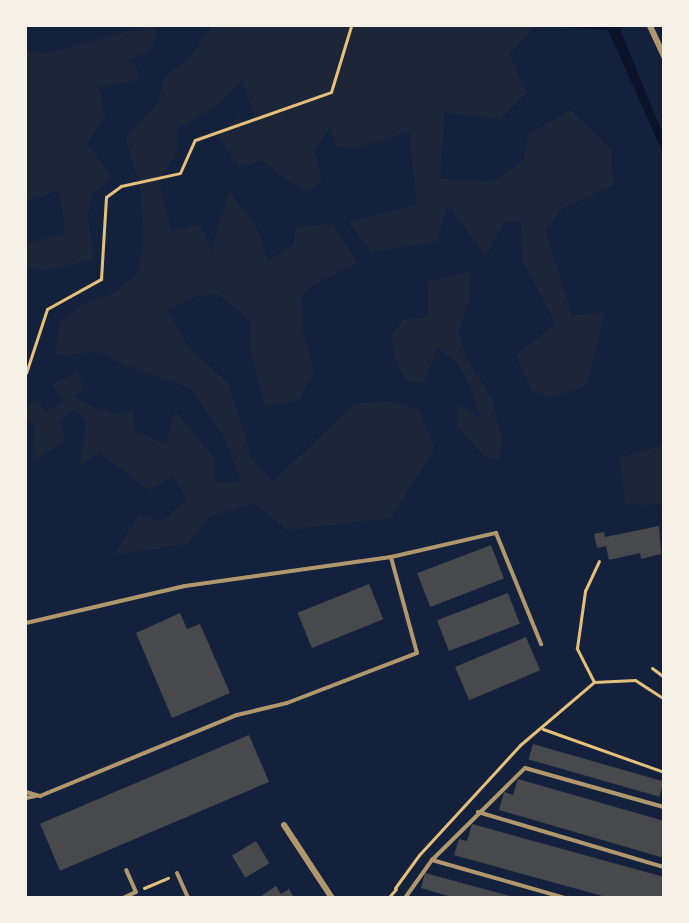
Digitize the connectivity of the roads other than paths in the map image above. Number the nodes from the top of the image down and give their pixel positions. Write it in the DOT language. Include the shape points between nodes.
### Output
graph roads {
  1 [pos="650,26"];
  2 [pos="663,56"];
  3 [pos="391,557"];
  4 [pos="26,622"];
  5 [pos="541,644"];
  6 [pos="26,792"];
  7 [pos="40,796"];
  8 [pos="26,798"];
  9 [pos="663,807"];
  10 [pos="477,812"];
  11 [pos="284,825"];
  12 [pos="432,860"];
  13 [pos="663,867"];
  14 [pos="126,870"];
  15 [pos="177,873"];
  16 [pos="123,897"];
  17 [pos="188,897"];
  18 [pos="332,897"];
  19 [pos="406,897"];
  20 [pos="412,897"];
  21 [pos="565,897"];
  1 -- 2 [label="street"];
  3 -- 4 [label="lane" via="186,586"];
  3 -- 5 [label="lane" via="496,532"];
  3 -- 7 [label="lane" via="417,653 287,703 237,715"];
  6 -- 7 [label="lane"];
  7 -- 8 [label="lane"];
  9 -- 10 [label="lane" via="525,768"];
  10 -- 12 [label="lane"];
  10 -- 13 [label="lane"];
  11 -- 18 [label="street"];
  12 -- 19 [label="lane"];
  12 -- 21 [label="lane"];
  14 -- 16 [label="lane" via="136,892"];
  15 -- 17 [label="lane"];
  19 -- 20 [label="lane"];
}
